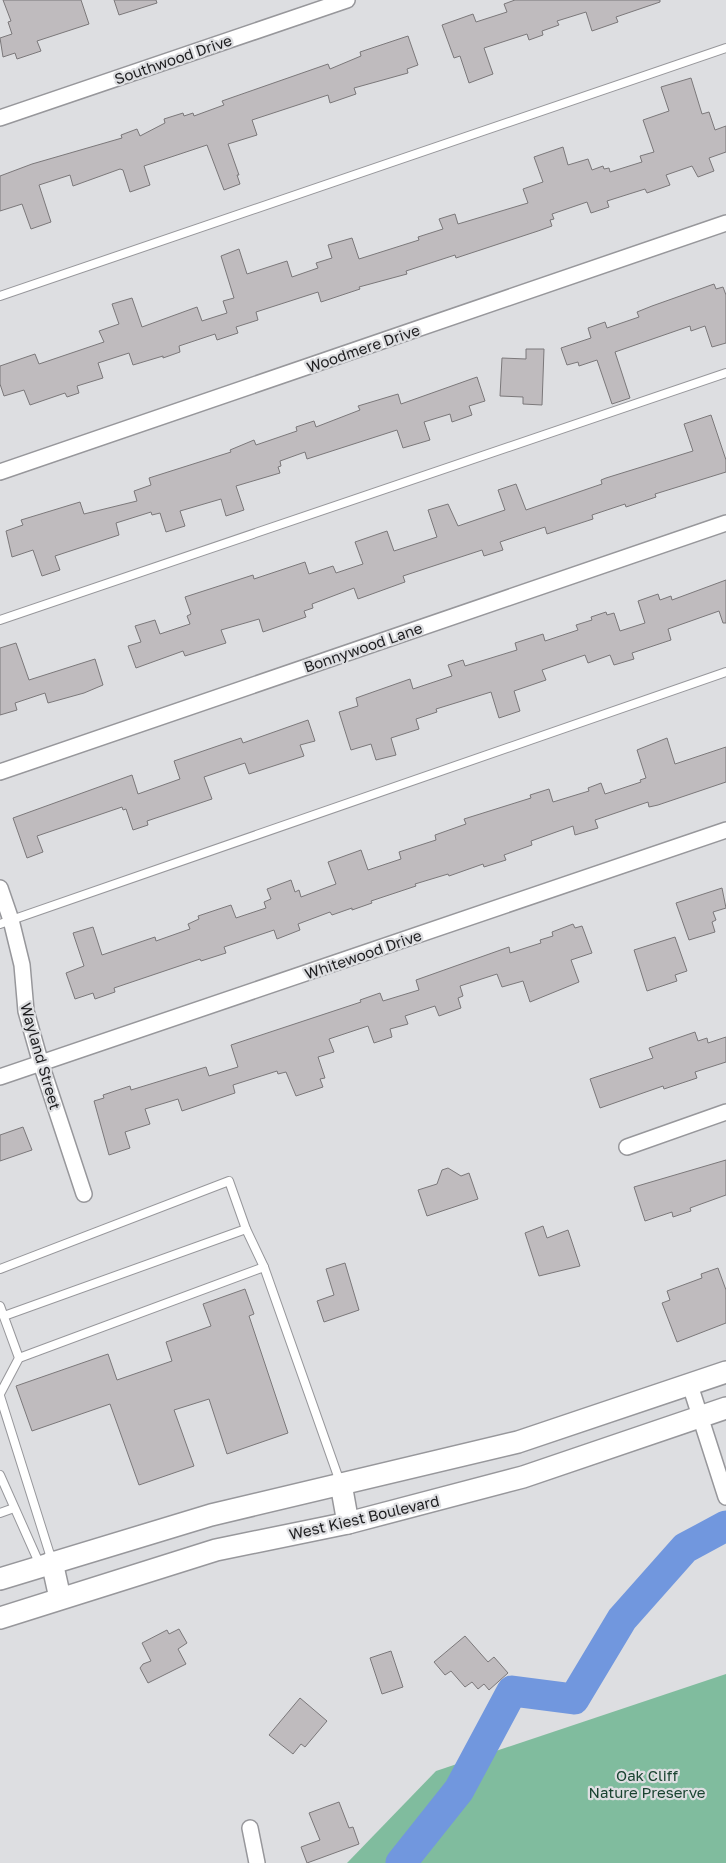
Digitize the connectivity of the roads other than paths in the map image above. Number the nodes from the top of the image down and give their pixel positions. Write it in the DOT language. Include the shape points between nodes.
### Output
graph roads {
  1 [pos="346,0"];
  2 [pos="726,48"];
  3 [pos="0,118"];
  4 [pos="726,223"];
  5 [pos="0,296"];
  6 [pos="726,373"];
  7 [pos="0,472"];
  8 [pos="726,523"];
  9 [pos="0,620"];
  10 [pos="726,672"];
  11 [pos="0,772"];
  12 [pos="726,830"];
  13 [pos="0,888"];
  14 [pos="6,922"];
  15 [pos="41,1064"];
  16 [pos="0,1077"];
  17 [pos="726,1112"];
  18 [pos="627,1147"];
  19 [pos="84,1194"];
  20 [pos="246,1229"];
  21 [pos="264,1267"];
  22 [pos="0,1269"];
  23 [pos="0,1306"];
  24 [pos="4,1316"];
  25 [pos="19,1358"];
  26 [pos="726,1372"];
  27 [pos="690,1385"];
  28 [pos="0,1395"];
  29 [pos="726,1408"];
  30 [pos="700,1418"];
  31 [pos="0,1475"];
  32 [pos="340,1484"];
  33 [pos="726,1497"];
  34 [pos="14,1508"];
  35 [pos="0,1513"];
  36 [pos="348,1523"];
  37 [pos="46,1563"];
  38 [pos="0,1579"];
  39 [pos="60,1598"];
  40 [pos="0,1618"];
  41 [pos="250,1828"];
  42 [pos="257,1863"];
  1 -- 3 [label="street, Southwood Drive"];
  2 -- 5 [label="lane"];
  4 -- 7 [label="street, Woodmere Drive"];
  6 -- 9 [label="lane"];
  8 -- 11 [label="street, Bonnywood Lane"];
  10 -- 14 [label="lane"];
  12 -- 15 [label="street, Whitewood Drive"];
  13 -- 14 [label="street, Wayland Street"];
  14 -- 15 [label="street, Wayland Street" via="22,965 26,1011"];
  15 -- 16 [label="street, Whitewood Drive"];
  15 -- 19 [label="street, Wayland Street"];
  17 -- 18 [label="street"];
  20 -- 21 [label="lane"];
  20 -- 22 [label="lane" via="229,1181"];
  20 -- 24 [label="lane"];
  21 -- 25 [label="lane"];
  21 -- 32 [label="lane"];
  23 -- 24 [label="lane"];
  24 -- 25 [label="lane"];
  25 -- 28 [label="lane"];
  26 -- 27 [label="main road"];
  27 -- 30 [label="street"];
  27 -- 32 [label="main road" via="518,1442"];
  28 -- 37 [label="lane"];
  29 -- 30 [label="main road, West Kiest Boulevard"];
  30 -- 33 [label="street"];
  30 -- 36 [label="main road, West Kiest Boulevard" via="523,1477"];
  31 -- 34 [label="lane"];
  32 -- 36 [label="main road"];
  32 -- 37 [label="main road" via="210,1515"];
  34 -- 35 [label="lane"];
  34 -- 37 [label="lane"];
  36 -- 39 [label="main road, West Kiest Boulevard" via="216,1550"];
  37 -- 38 [label="main road"];
  37 -- 39 [label="main road"];
  39 -- 40 [label="main road, West Kiest Boulevard"];
  41 -- 42 [label="street"];
}
